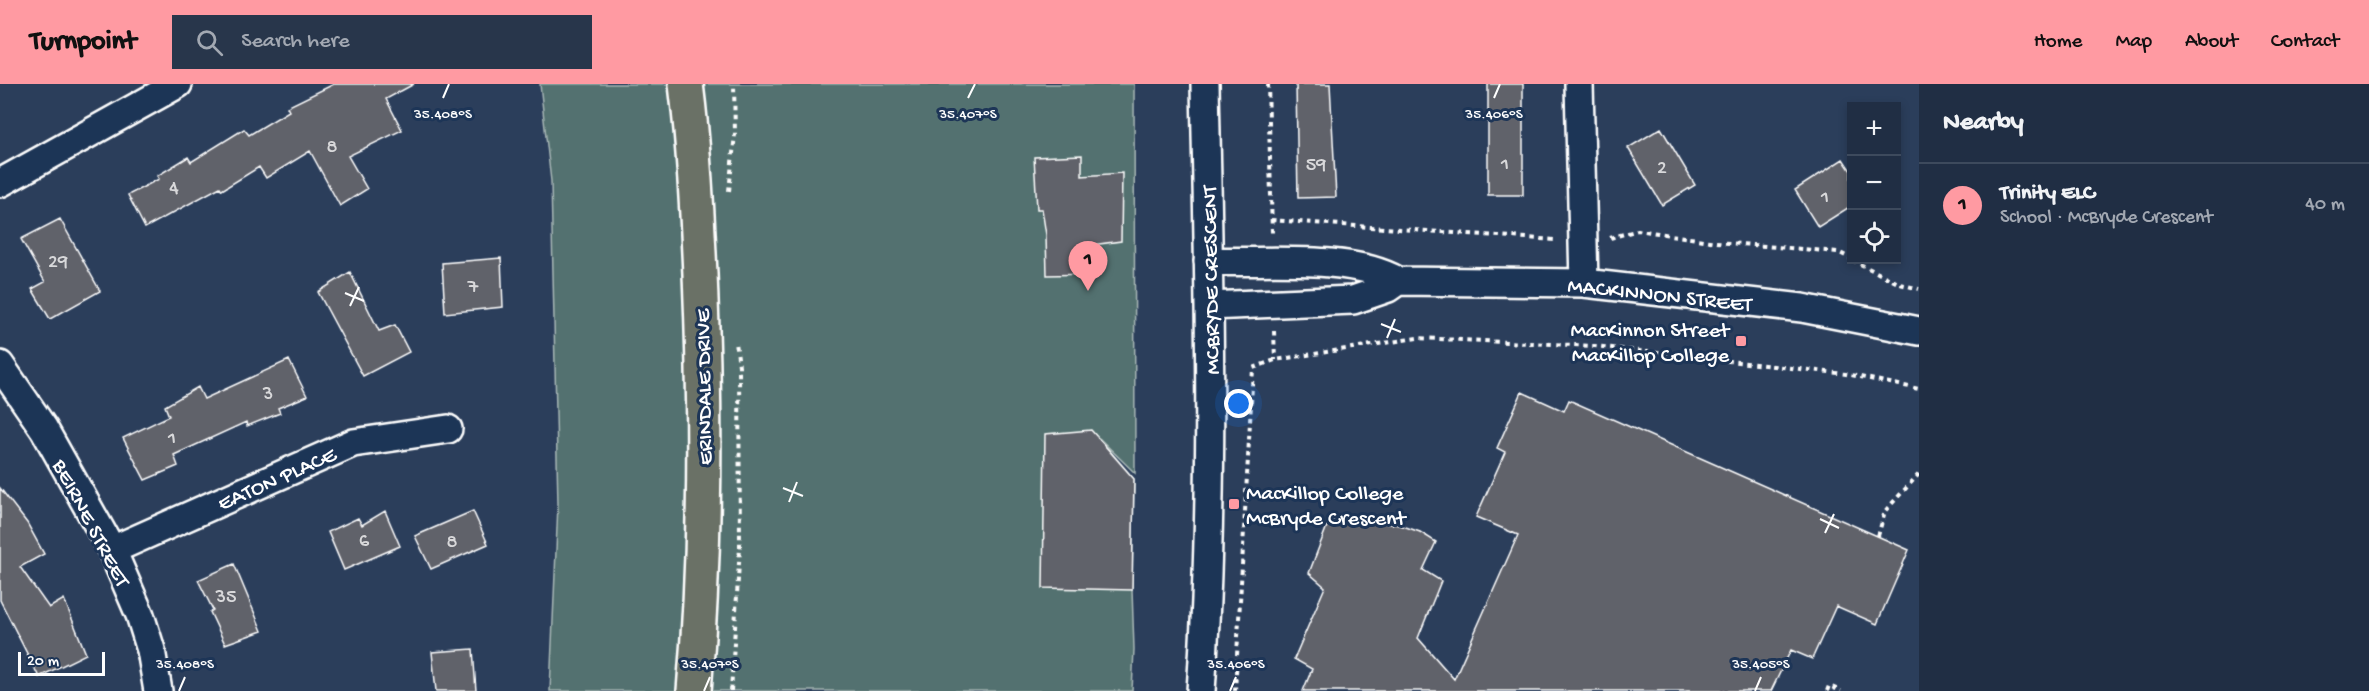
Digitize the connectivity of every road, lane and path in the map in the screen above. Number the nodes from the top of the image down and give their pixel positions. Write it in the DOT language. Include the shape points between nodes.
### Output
graph roads {
  1 [pos="178,84"];
  2 [pos="686,84"];
  3 [pos="1205,84"];
  4 [pos="1268,84"];
  5 [pos="1579,84"];
  6 [pos="0,183"];
  7 [pos="1271,220"];
  8 [pos="1208,261"];
  9 [pos="1860,264"];
  10 [pos="1398,281"];
  11 [pos="1584,283"];
  12 [pos="1919,289"];
  13 [pos="1209,306"];
  14 [pos="1919,331"];
  15 [pos="0,364"];
  16 [pos="1919,389"];
  17 [pos="448,429"];
  18 [pos="1919,474"];
  19 [pos="1878,536"];
  20 [pos="112,550"];
  21 [pos="158,691"];
  22 [pos="694,691"];
  23 [pos="1201,691"];
  24 [pos="1235,691"];
  25 [pos="1827,691"];
  26 [pos="1842,691"];
  1 -- 6 [label="street"];
  2 -- 22 [label="main road, ERINDALE DRIVE" via="703,363 704,477"];
  3 -- 8 [label="street, MCBRYDE CRESCENT"];
  4 -- 7 [label="path"];
  5 -- 11 [label="street"];
  8 -- 10 [label="street, MACKINNON STREET" via="1347,264"];
  8 -- 13 [label="street, MCBRYDE CRESCENT"];
  9 -- 12 [label="path"];
  10 -- 11 [label="street, MACKINNON STREET"];
  10 -- 13 [label="street, MACKINNON STREET" via="1353,300"];
  11 -- 14 [label="street, MACKINNON STREET" via="1802,308"];
  13 -- 23 [label="street, MCBRYDE CRESCENT" via="1211,399"];
  15 -- 20 [label="street, BEIRNE STREET" via="44,429"];
  16 -- 24 [label="path" via="1846,374 1595,346 1417,338 1275,360 1253,368"];
  17 -- 20 [label="street, EATON PLACE" via="353,443"];
  18 -- 19 [label="path" via="1885,511"];
  20 -- 21 [label="street, BEIRNE STREET" via="140,615"];
  25 -- 26 [label="path" via="1829,686"];
}
